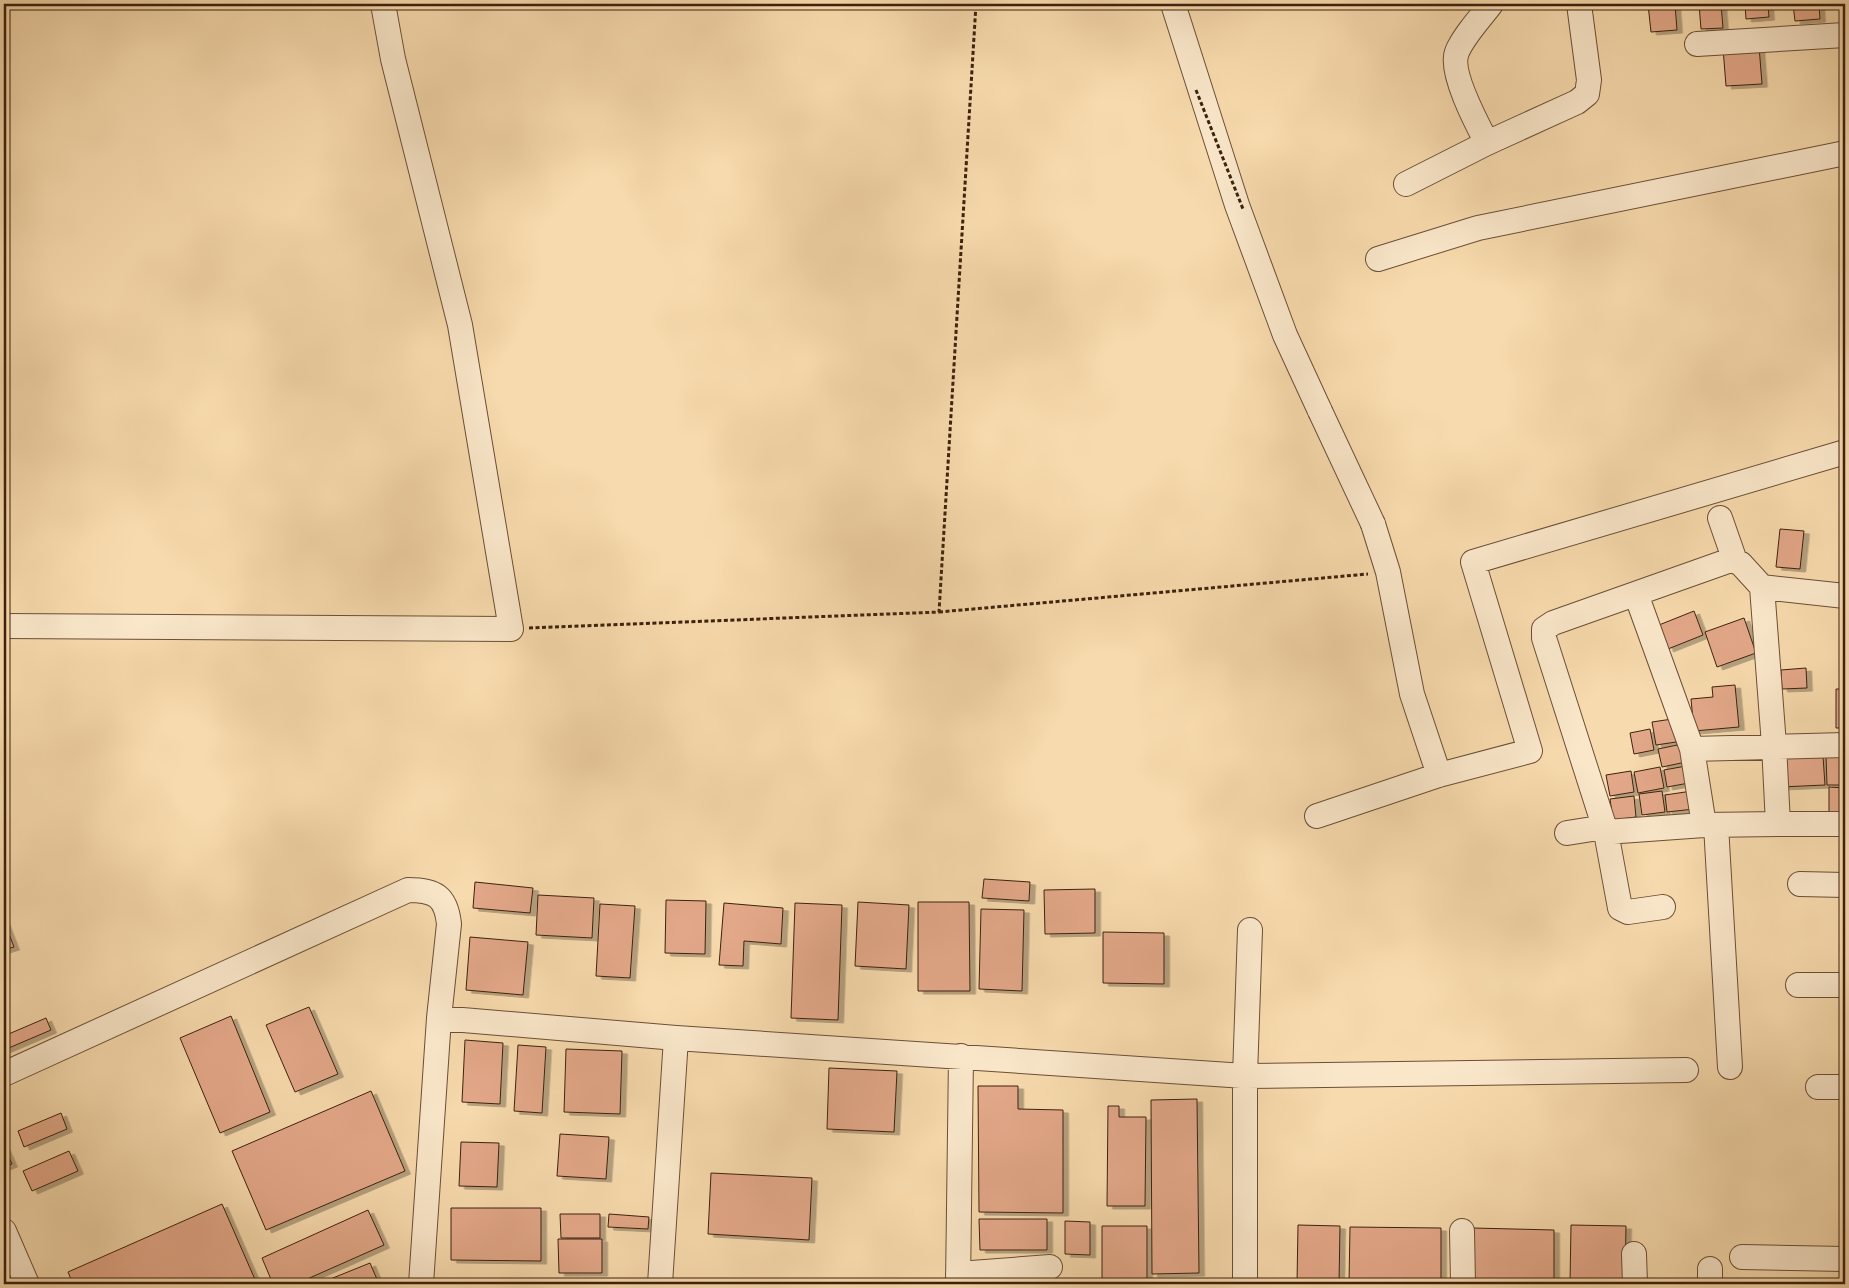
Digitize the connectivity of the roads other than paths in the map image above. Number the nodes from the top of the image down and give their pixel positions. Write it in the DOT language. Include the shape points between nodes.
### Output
graph roads {
  1 [pos="383,4"];
  2 [pos="1173,4"];
  3 [pos="1491,4"];
  4 [pos="1579,4"];
  5 [pos="1845,35"];
  6 [pos="1697,44"];
  7 [pos="1487,143"];
  8 [pos="1845,153"];
  9 [pos="1406,184"];
  10 [pos="1378,259"];
  11 [pos="1845,452"];
  12 [pos="1720,518"];
  13 [pos="1735,561"];
  14 [pos="1762,587"];
  15 [pos="1636,594"];
  16 [pos="1845,596"];
  17 [pos="4,626"];
  18 [pos="1774,745"];
  19 [pos="1845,745"];
  20 [pos="1692,749"];
  21 [pos="1439,775"];
  22 [pos="1317,816"];
  23 [pos="1778,824"];
  24 [pos="1845,824"];
  25 [pos="1710,825"];
  26 [pos="1605,829"];
  27 [pos="1567,833"];
  28 [pos="1800,884"];
  29 [pos="1845,885"];
  30 [pos="1845,902"];
  31 [pos="1663,907"];
  32 [pos="1250,930"];
  33 [pos="1798,985"];
  34 [pos="1845,985"];
  35 [pos="439,1018"];
  36 [pos="676,1038"];
  37 [pos="961,1056"];
  38 [pos="1730,1067"];
  39 [pos="1686,1070"];
  40 [pos="4,1074"];
  41 [pos="1245,1076"];
  42 [pos="1818,1087"];
  43 [pos="1845,1087"];
  44 [pos="4,1231"];
  45 [pos="1462,1231"];
  46 [pos="1634,1254"];
  47 [pos="1742,1257"];
  48 [pos="1845,1259"];
  49 [pos="1050,1267"];
  50 [pos="958,1279"];
  51 [pos="26,1284"];
  52 [pos="421,1284"];
  53 [pos="660,1284"];
  54 [pos="1245,1284"];
  55 [pos="1463,1284"];
  56 [pos="1635,1284"];
  1 -- 17 [label="street" via="460,325 511,629"];
  2 -- 21 [label="street, bridge" via="1237,205 1285,335 1373,524 1388,572 1412,694"];
  3 -- 7 [label="street" via="1456,54 1455,69"];
  4 -- 7 [label="street" via="1589,80 1587,94 1577,102"];
  5 -- 6 [label="street"];
  7 -- 9 [label="street"];
  8 -- 10 [label="street" via="1478,228"];
  11 -- 21 [label="street" via="1473,562 1530,750"];
  12 -- 13 [label="street"];
  13 -- 14 [label="street"];
  13 -- 15 [label="street"];
  14 -- 16 [label="street"];
  14 -- 18 [label="street"];
  15 -- 20 [label="street"];
  15 -- 26 [label="street" via="1544,629 1544,638"];
  18 -- 19 [label="street"];
  18 -- 20 [label="street"];
  18 -- 23 [label="street"];
  20 -- 25 [label="street"];
  21 -- 22 [label="street"];
  23 -- 24 [label="street"];
  23 -- 25 [label="street"];
  25 -- 26 [label="street"];
  25 -- 38 [label="street"];
  26 -- 27 [label="street"];
  26 -- 31 [label="street" via="1620,908 1628,912"];
  28 -- 29 [label="street"];
  29 -- 30 [label="street"];
  32 -- 41 [label="street"];
  33 -- 34 [label="street"];
  35 -- 36 [label="street"];
  35 -- 40 [label="street" via="447,909 440,898 426,890 408,890"];
  35 -- 52 [label="street"];
  36 -- 37 [label="street"];
  36 -- 53 [label="street"];
  37 -- 41 [label="street"];
  37 -- 50 [label="street"];
  39 -- 41 [label="street"];
  41 -- 54 [label="street"];
  42 -- 43 [label="street"];
  44 -- 51 [label="street"];
  45 -- 55 [label="street"];
  46 -- 56 [label="street"];
  47 -- 48 [label="street"];
  49 -- 50 [label="street"];
}
